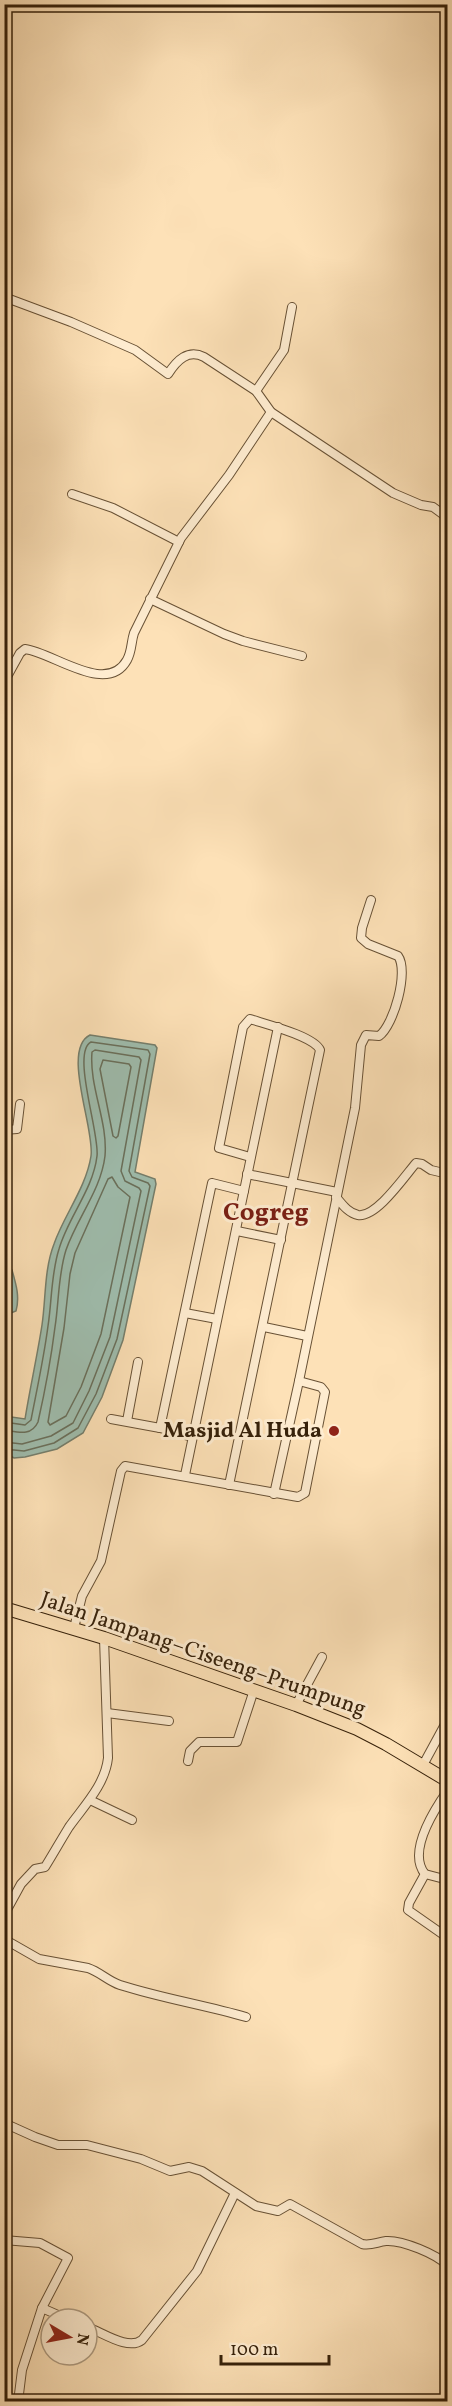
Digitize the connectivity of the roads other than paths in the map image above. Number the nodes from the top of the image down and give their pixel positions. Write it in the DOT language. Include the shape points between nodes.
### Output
graph roads {
  1 [pos="4,297"];
  2 [pos="292,307"];
  3 [pos="256,391"];
  4 [pos="271,412"];
  5 [pos="72,494"];
  6 [pos="447,518"];
  7 [pos="179,542"];
  8 [pos="150,599"];
  9 [pos="302,656"];
  10 [pos="4,682"];
  11 [pos="371,900"];
  12 [pos="278,1027"];
  13 [pos="20,1104"];
  14 [pos="4,1130"];
  15 [pos="250,1157"];
  16 [pos="247,1174"];
  17 [pos="447,1174"];
  18 [pos="292,1183"];
  19 [pos="244,1191"];
  20 [pos="337,1195"];
  21 [pos="237,1230"];
  22 [pos="281,1240"];
  23 [pos="185,1313"];
  24 [pos="217,1318"];
  25 [pos="264,1327"];
  26 [pos="307,1336"];
  27 [pos="138,1362"];
  28 [pos="299,1381"];
  29 [pos="111,1419"];
  30 [pos="127,1421"];
  31 [pos="160,1428"];
  32 [pos="192,1437"];
  33 [pos="185,1475"];
  34 [pos="229,1485"];
  35 [pos="274,1494"];
  36 [pos="4,1608"];
  37 [pos="74,1628"];
  38 [pos="105,1638"];
  39 [pos="322,1657"];
  40 [pos="254,1690"];
  41 [pos="296,1705"];
  42 [pos="107,1713"];
  43 [pos="447,1719"];
  44 [pos="169,1720"];
  45 [pos="188,1761"];
  46 [pos="423,1765"];
  47 [pos="447,1781"];
  48 [pos="447,1790"];
  49 [pos="90,1800"];
  50 [pos="132,1820"];
  51 [pos="425,1874"];
  52 [pos="447,1880"];
  53 [pos="4,1915"];
  54 [pos="447,1938"];
  55 [pos="4,1939"];
  56 [pos="246,2017"];
  57 [pos="7,2125"];
  58 [pos="4,2135"];
  59 [pos="235,2193"];
  60 [pos="4,2240"];
  61 [pos="447,2266"];
  62 [pos="43,2307"];
  63 [pos="39,2317"];
  64 [pos="99,2332"];
  65 [pos="447,2352"];
  66 [pos="447,2401"];
  67 [pos="18,2402"];
  1 -- 3 [label="street" via="135,350 168,374 178,361 196,353"];
  2 -- 3 [label="street" via="284,350"];
  3 -- 4 [label="street"];
  4 -- 6 [label="street" via="393,493 434,507"];
  4 -- 7 [label="street"];
  5 -- 7 [label="street" via="113,508"];
  7 -- 8 [label="street"];
  8 -- 9 [label="street" via="224,634"];
  8 -- 10 [label="street" via="134,633 128,658 114,672 97,675 25,649"];
  11 -- 20 [label="street" via="361,938 398,956 402,973 385,1031 379,1036 366,1035 362,1045 355,1108"];
  12 -- 15 [label="street"];
  12 -- 15 [label="street" via="250,1019 243,1027 219,1148"];
  12 -- 18 [label="street" via="316,1043 320,1050"];
  13 -- 14 [label="street" via="17,1129"];
  15 -- 16 [label="street"];
  16 -- 18 [label="street"];
  16 -- 19 [label="street"];
  17 -- 20 [label="street" via="416,1163 375,1210 364,1215 348,1210"];
  18 -- 20 [label="street"];
  18 -- 22 [label="street"];
  19 -- 21 [label="street"];
  19 -- 23 [label="street" via="212,1183"];
  20 -- 26 [label="street"];
  21 -- 22 [label="street"];
  21 -- 24 [label="street"];
  22 -- 25 [label="street"];
  23 -- 24 [label="street"];
  23 -- 31 [label="street"];
  24 -- 32 [label="street"];
  25 -- 26 [label="street"];
  25 -- 34 [label="street"];
  26 -- 28 [label="street"];
  27 -- 30 [label="street"];
  28 -- 35 [label="street"];
  28 -- 35 [label="street" via="321,1387 325,1392 307,1488 298,1497"];
  29 -- 30 [label="street"];
  30 -- 31 [label="street"];
  31 -- 32 [label="street"];
  32 -- 33 [label="street"];
  33 -- 34 [label="street"];
  33 -- 37 [label="street" via="123,1468 101,1561 82,1596"];
  34 -- 35 [label="street"];
  36 -- 37 [label="main road, Jalan Jampang–Ciseeng–Prumpung"];
  37 -- 38 [label="main road, Jalan Jampang–Ciseeng–Prumpung"];
  38 -- 40 [label="main road, Jalan Jampang–Ciseeng–Prumpung"];
  38 -- 42 [label="street"];
  39 -- 41 [label="street"];
  40 -- 41 [label="main road, Jalan Jampang–Ciseeng–Prumpung"];
  40 -- 45 [label="street" via="237,1742 199,1742 190,1751"];
  41 -- 46 [label="main road, Jalan Jampang–Ciseeng–Prumpung" via="357,1729"];
  42 -- 44 [label="street"];
  42 -- 49 [label="street" via="108,1763"];
  43 -- 46 [label="street"];
  46 -- 47 [label="main road, Jalan Jampang–Ciseeng–Prumpung"];
  48 -- 51 [label="street" via="421,1843 418,1856"];
  49 -- 50 [label="street"];
  49 -- 53 [label="street" via="45,1867 35,1869 21,1884"];
  51 -- 52 [label="street"];
  51 -- 54 [label="street" via="408,1910"];
  55 -- 56 [label="street" via="39,1959 88,1968 121,1985"];
  57 -- 58 [label="street"];
  57 -- 59 [label="street" via="47,2142 87,2145 170,2171 196,2169"];
  59 -- 61 [label="street" via="256,2206 278,2211 290,2204 362,2244 392,2242 431,2253"];
  59 -- 64 [label="street" via="197,2271 139,2343 126,2343"];
  60 -- 62 [label="street" via="40,2243 69,2258"];
  63 -- 67 [label="street" via="24,2363"];
  65 -- 66 [label="street"];
}
